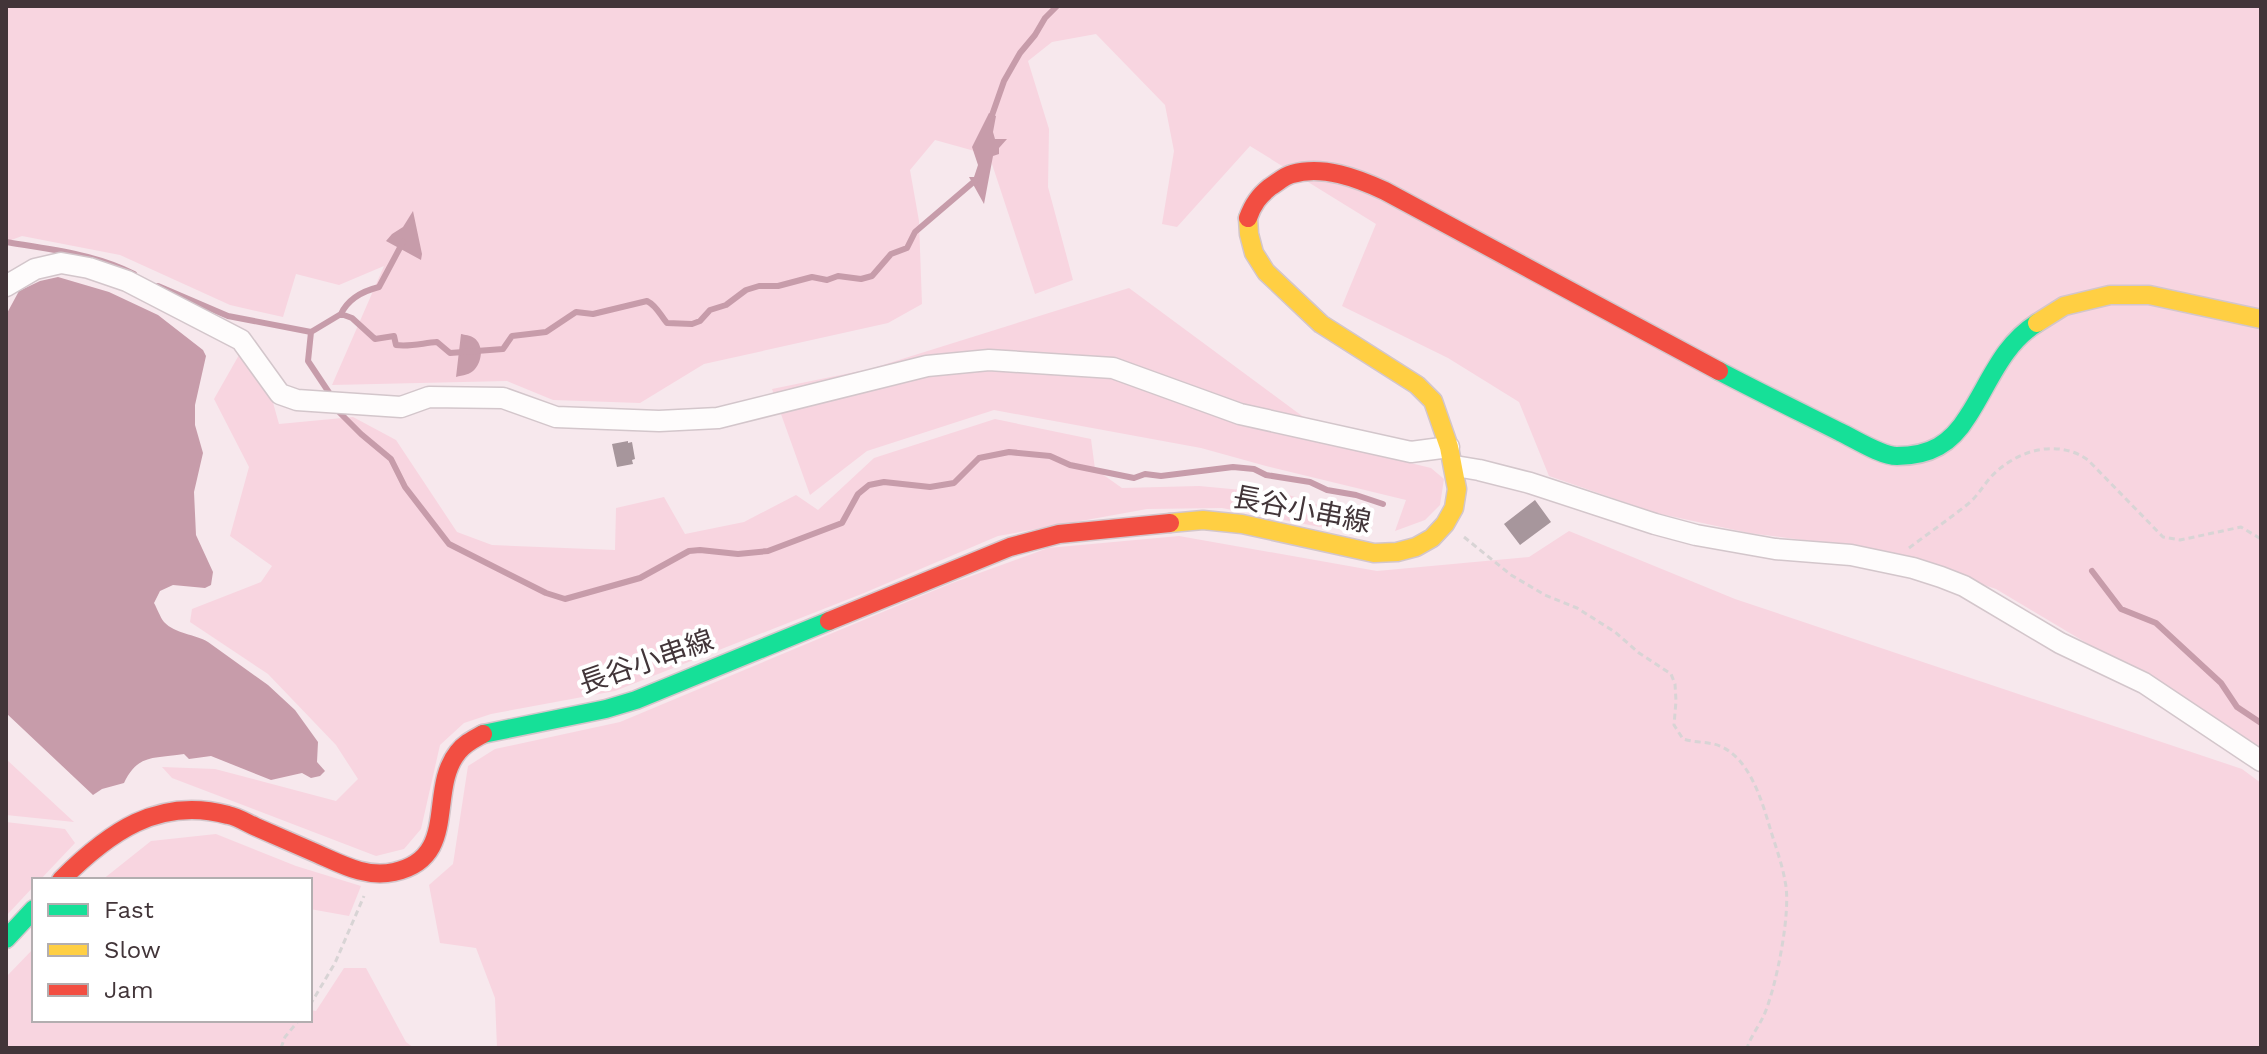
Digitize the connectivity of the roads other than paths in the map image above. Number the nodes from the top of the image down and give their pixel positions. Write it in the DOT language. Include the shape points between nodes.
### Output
graph roads {
  1 [pos="6,286"];
  2 [pos="2261,319"];
  3 [pos="1452,457"];
  4 [pos="2261,761"];
  5 [pos="63,878"];
  6 [pos="32,911"];
  7 [pos="6,939"];
  1 -- 3 [label="street" via="35,269 61,263 127,281 241,340 280,394 297,400 401,407 429,397 503,398 556,417 718,418 927,366 989,360 1113,368 1240,414"];
  2 -- 3 [label="main road" via="2149,295 2110,295 2064,306 2008,348 1946,443 1931,451 1894,456 1734,379 1385,191 1337,174 1289,174 1252,206 1248,219 1254,253 1266,272 1321,324 1427,393"];
  3 -- 4 [label="street" via="1479,470 1696,535 1851,555 1964,586 2060,643 2144,683"];
  3 -- 5 [label="main road, 長谷小串線" via="1454,508 1432,538 1416,547 1374,553 1203,520 1059,534 1010,547 636,700 486,733 461,748 448,771 433,849 409,868 392,873 356,871 229,815 188,811 127,824"];
  6 -- 7 [label="main road"];
}
